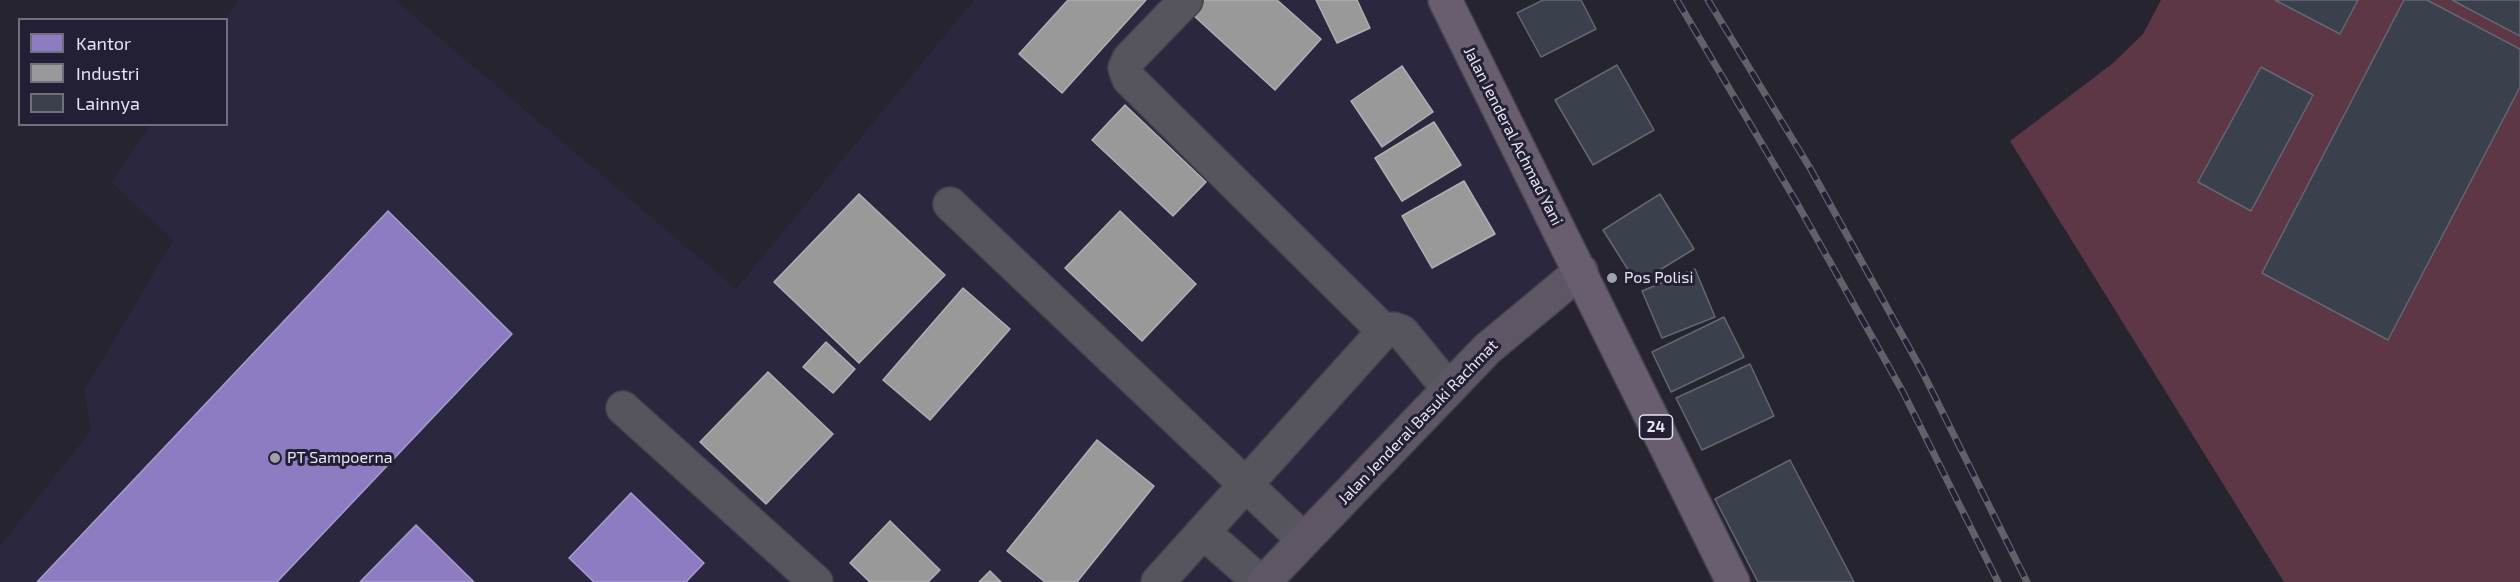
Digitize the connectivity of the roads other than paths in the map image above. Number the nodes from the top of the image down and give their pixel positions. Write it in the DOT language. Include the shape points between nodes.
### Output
graph roads {
  1 [pos="1186,0"];
  2 [pos="1445,0"];
  3 [pos="950,204"];
  4 [pos="1581,271"];
  5 [pos="1384,331"];
  6 [pos="1449,389"];
  7 [pos="623,408"];
  8 [pos="1245,486"];
  9 [pos="1203,532"];
  10 [pos="1304,540"];
  11 [pos="816,582"];
  12 [pos="1158,582"];
  13 [pos="1262,582"];
  14 [pos="1733,582"];
  1 -- 5 [label="lane" via="1130,59 1125,68 1129,79"];
  2 -- 4 [label="highway, Jalan Jenderal Achmad Yani / 24"];
  3 -- 8 [label="lane"];
  4 -- 6 [label="main road, Jalan Jenderal Basuki Rachmat" via="1487,350"];
  4 -- 14 [label="highway, 24"];
  5 -- 6 [label="lane" via="1402,332"];
  5 -- 8 [label="lane"];
  6 -- 10 [label="main road, Jalan Jenderal Basuki Rachmat"];
  7 -- 11 [label="lane"];
  8 -- 9 [label="lane"];
  8 -- 10 [label="lane"];
  9 -- 12 [label="lane"];
  9 -- 13 [label="lane"];
  10 -- 13 [label="main road, Jalan Jenderal Basuki Rachmat"];
}
